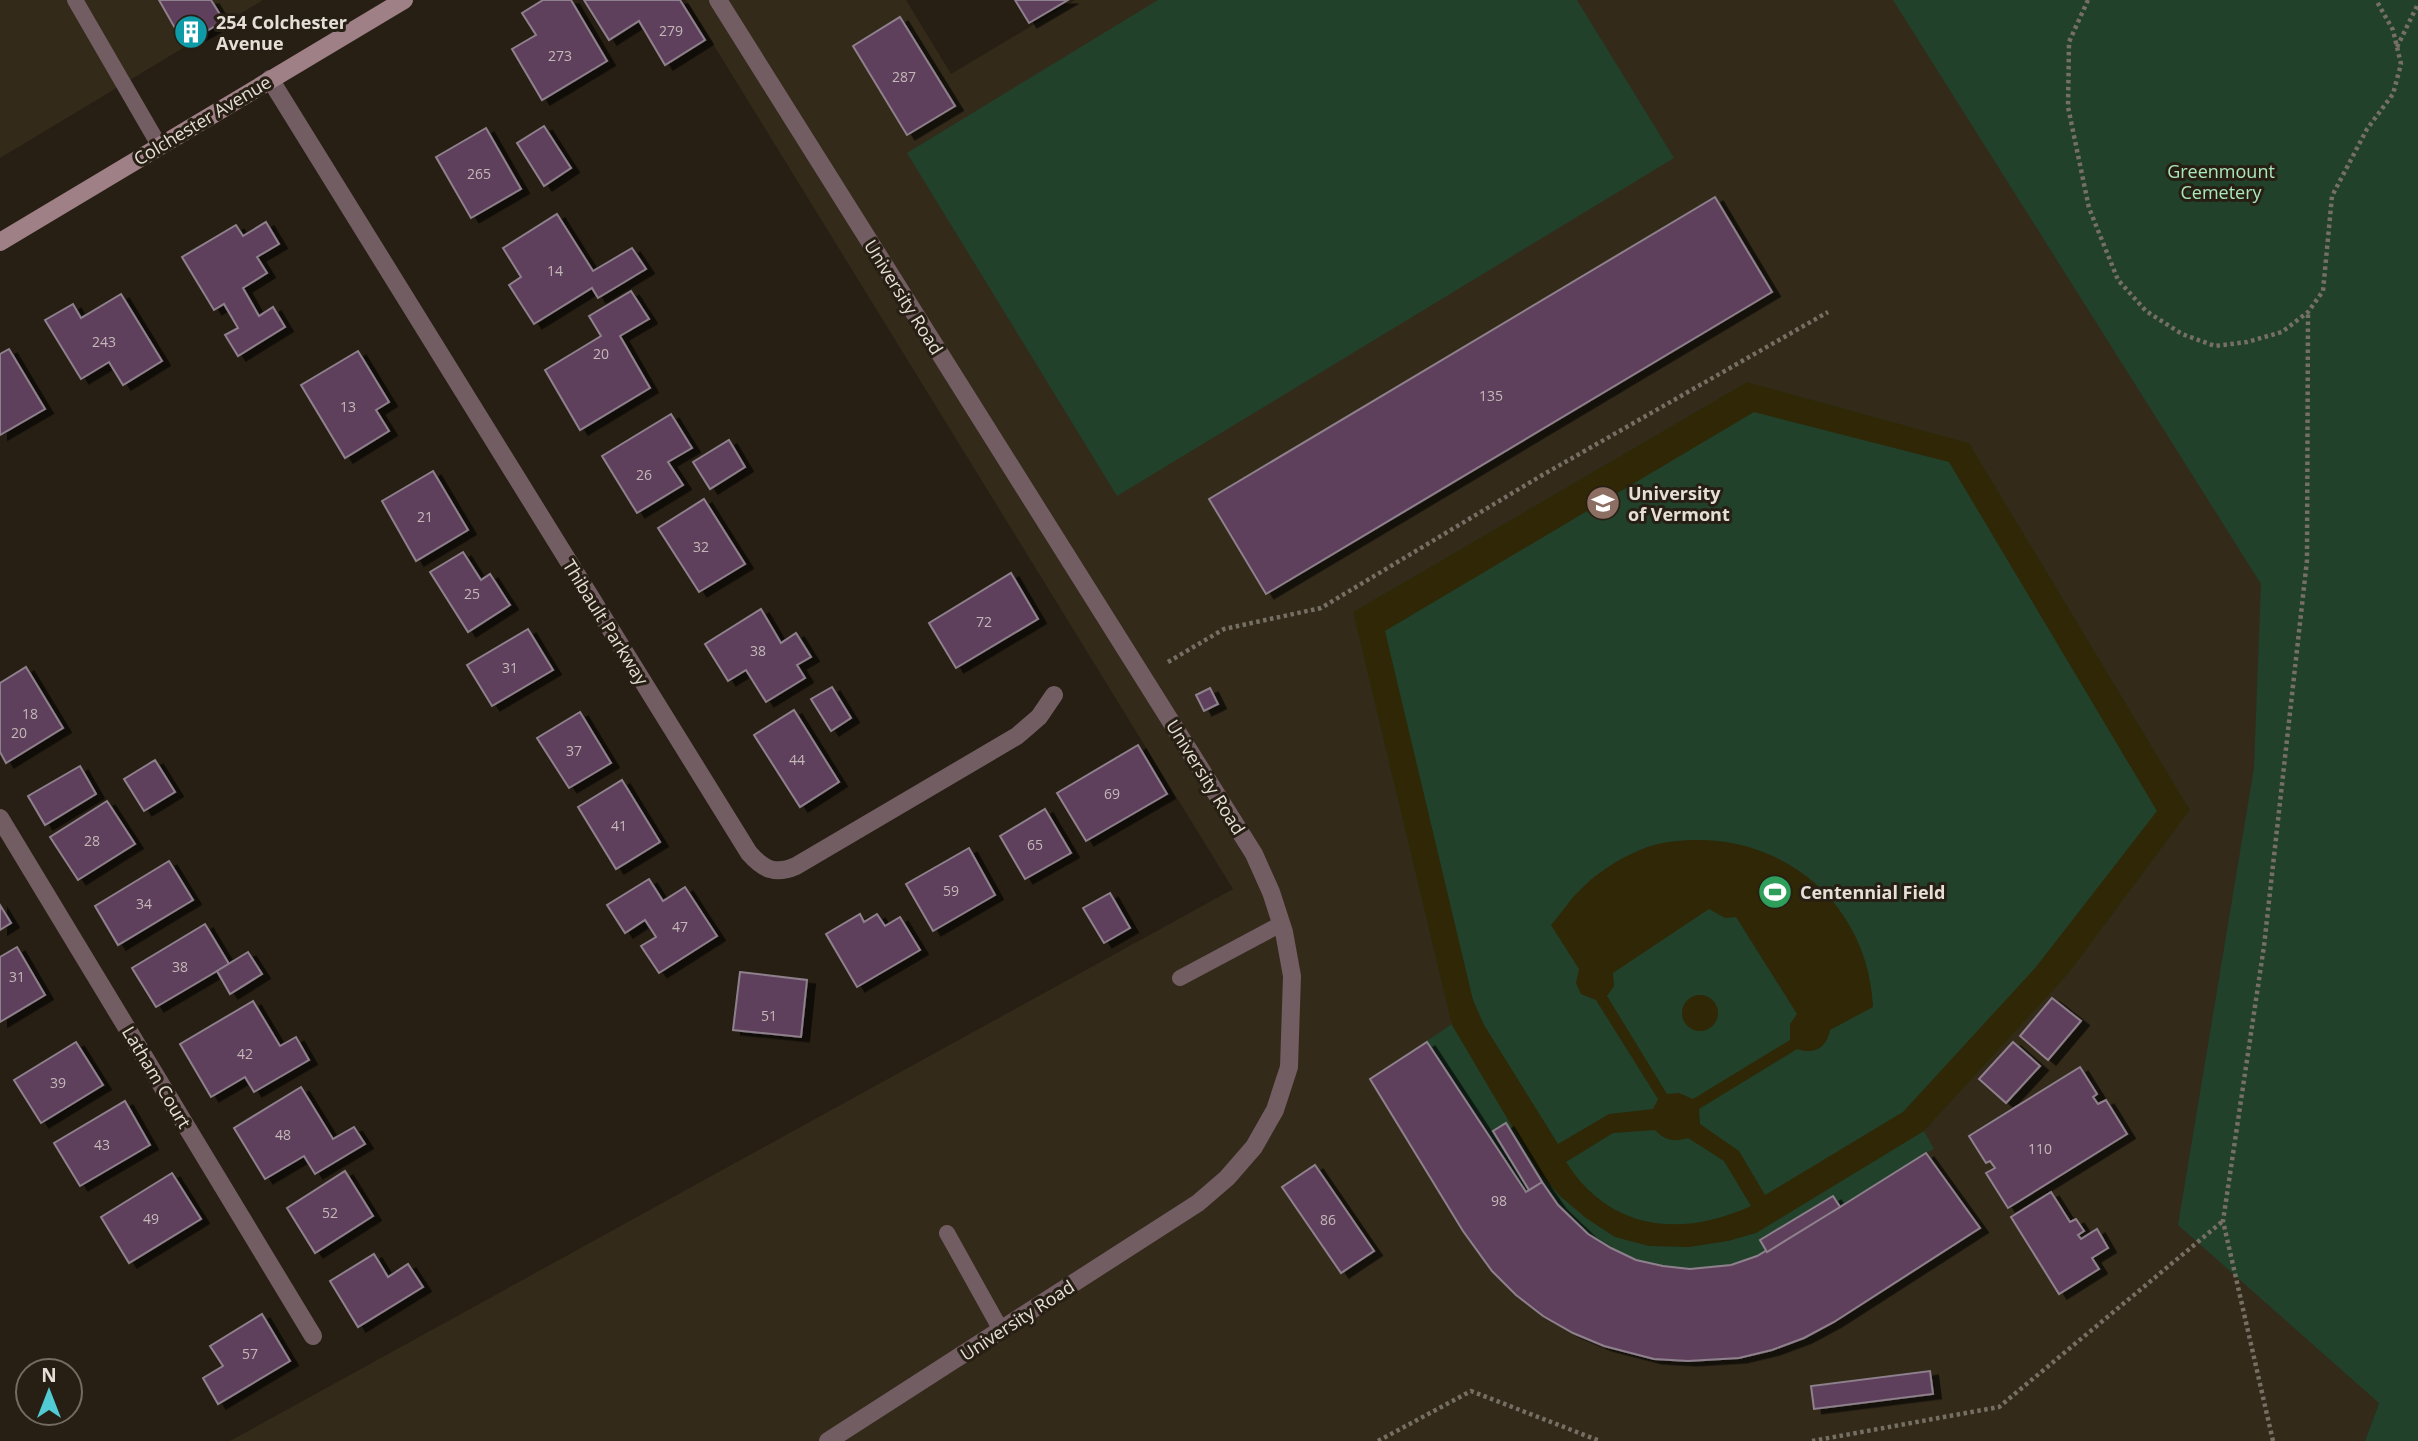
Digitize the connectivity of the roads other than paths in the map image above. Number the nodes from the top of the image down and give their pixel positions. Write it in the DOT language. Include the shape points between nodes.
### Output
graph roads {
  1 [pos="75,0"];
  2 [pos="404,0"];
  3 [pos="718,0"];
  4 [pos="270,79"];
  5 [pos="159,145"];
  6 [pos="0,242"];
  7 [pos="1054,695"];
  8 [pos="0,818"];
  9 [pos="1281,924"];
  10 [pos="1180,978"];
  11 [pos="947,1233"];
  12 [pos="1001,1330"];
  13 [pos="313,1336"];
  14 [pos="828,1441"];
  1 -- 5 [label="lane"];
  2 -- 4 [label="main road, Colchester Avenue"];
  3 -- 9 [label="street, University Road" via="1254,854"];
  4 -- 5 [label="main road, Colchester Avenue"];
  4 -- 7 [label="street, Thibault Parkway" via="749,853 762,867 780,872 796,866 1005,743 1031,725"];
  5 -- 6 [label="main road, Colchester Avenue"];
  8 -- 13 [label="street, Latham Court"];
  9 -- 10 [label="lane"];
  9 -- 12 [label="street, University Road" via="1292,976 1289,1067 1275,1110 1254,1147 1198,1203"];
  11 -- 12 [label="lane"];
  12 -- 14 [label="street, University Road"];
}
